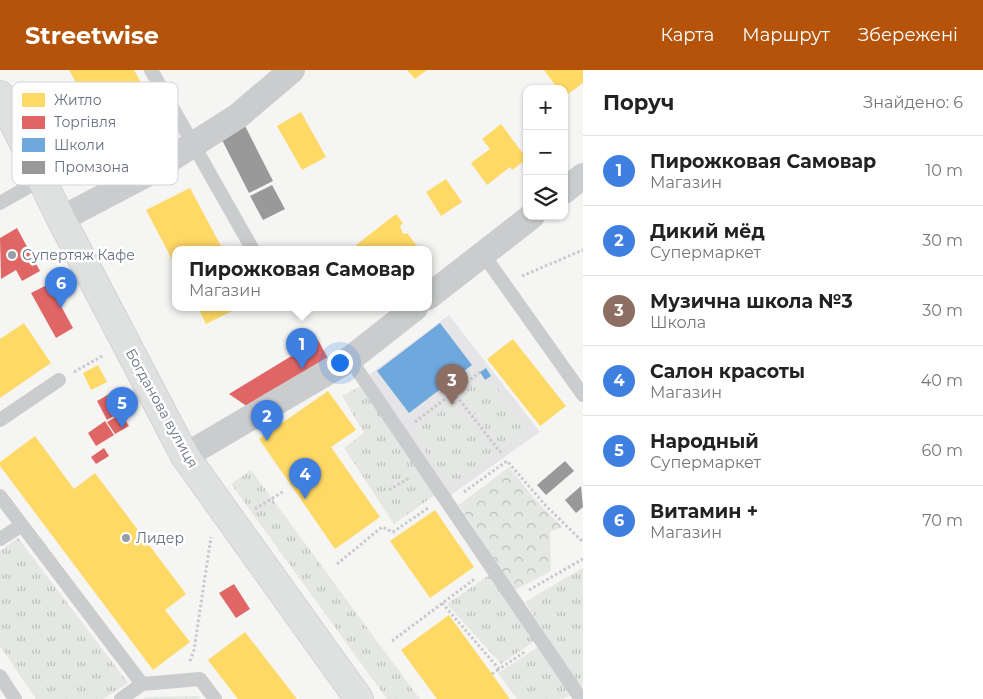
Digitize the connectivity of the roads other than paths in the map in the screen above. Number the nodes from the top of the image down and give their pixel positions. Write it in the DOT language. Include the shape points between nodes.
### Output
graph roads {
  1 [pos="151,70"];
  2 [pos="292,70"];
  3 [pos="158,82"];
  4 [pos="0,95"];
  5 [pos="12,119"];
  6 [pos="178,119"];
  7 [pos="192,145"];
  8 [pos="178,154"];
  9 [pos="583,176"];
  10 [pos="32,185"];
  11 [pos="45,185"];
  12 [pos="126,185"];
  13 [pos="568,188"];
  14 [pos="0,203"];
  15 [pos="61,219"];
  16 [pos="527,220"];
  17 [pos="251,246"];
  18 [pos="483,254"];
  19 [pos="432,294"];
  20 [pos="411,311"];
  21 [pos="350,359"];
  22 [pos="59,380"];
  23 [pos="583,395"];
  24 [pos="0,420"];
  25 [pos="185,456"];
  26 [pos="0,496"];
  27 [pos="22,525"];
  28 [pos="0,539"];
  29 [pos="0,676"];
  30 [pos="142,684"];
  31 [pos="15,699"];
  32 [pos="121,699"];
  33 [pos="215,699"];
  34 [pos="359,699"];
  35 [pos="581,699"];
  1 -- 3 [label="lane"];
  2 -- 7 [label="street" via="238,116"];
  4 -- 5 [label="main road, Богданова вулиця"];
  6 -- 7 [label="lane"];
  7 -- 8 [label="street"];
  7 -- 17 [label="lane"];
  9 -- 13 [label="street"];
  10 -- 14 [label="lane"];
  11 -- 15 [label="main road, Богданова вулиця"];
  12 -- 15 [label="street"];
  15 -- 25 [label="main road, Богданова вулиця"];
  16 -- 18 [label="street"];
  18 -- 19 [label="street"];
  18 -- 23 [label="lane"];
  20 -- 21 [label="street"];
  21 -- 25 [label="street"];
  21 -- 35 [label="lane"];
  22 -- 24 [label="lane"];
  25 -- 34 [label="main road, Богданова вулиця"];
  26 -- 27 [label="lane"];
  27 -- 28 [label="lane"];
  27 -- 30 [label="lane"];
  29 -- 31 [label="lane"];
  30 -- 32 [label="lane"];
  30 -- 33 [label="lane" via="200,679"];
}
